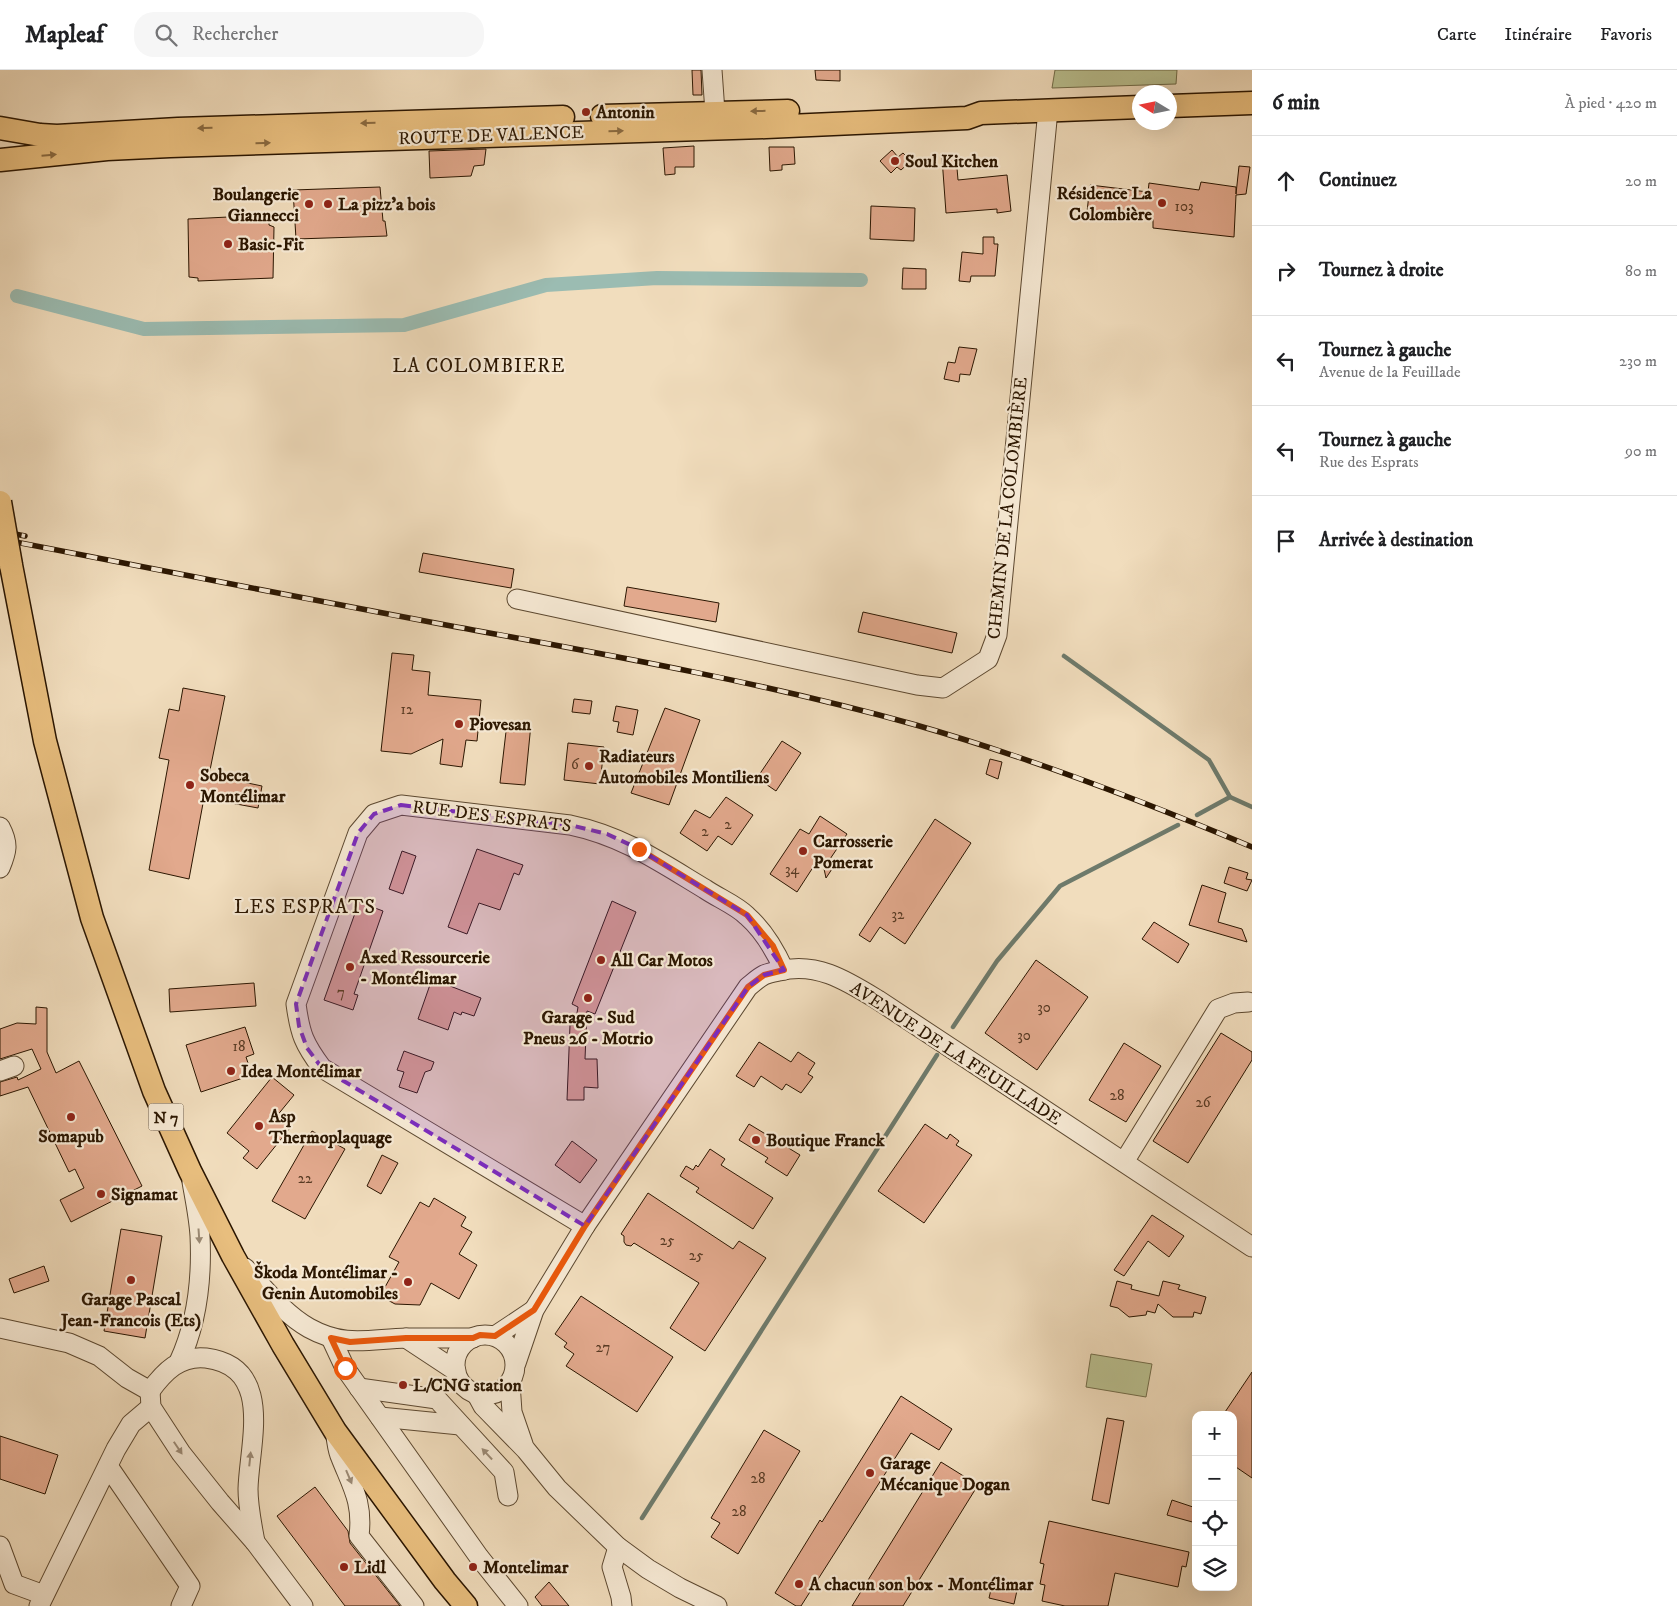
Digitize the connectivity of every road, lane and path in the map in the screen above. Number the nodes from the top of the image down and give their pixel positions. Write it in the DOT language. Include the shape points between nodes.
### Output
graph roads {
  1 [pos="712,70"];
  2 [pos="1252,102"];
  3 [pos="1177,106"];
  4 [pos="1132,107"];
  5 [pos="1048,110"];
  6 [pos="715,112"];
  7 [pos="981,113"];
  8 [pos="0,128"];
  9 [pos="0,160"];
  10 [pos="0,502"];
  11 [pos="517,599"];
  12 [pos="0,827"];
  13 [pos="0,868"];
  14 [pos="784,970"];
  15 [pos="1248,1002"];
  16 [pos="1124,1162"];
  17 [pos="190,1170"];
  18 [pos="585,1226"];
  19 [pos="1252,1247"];
  20 [pos="233,1256"];
  21 [pos="534,1310"];
  22 [pos="0,1328"];
  23 [pos="495,1336"];
  24 [pos="331,1338"];
  25 [pos="406,1338"];
  26 [pos="473,1338"];
  27 [pos="180,1362"];
  28 [pos="516,1363"];
  29 [pos="456,1371"];
  30 [pos="510,1383"];
  31 [pos="364,1395"];
  32 [pos="477,1395"];
  33 [pos="151,1399"];
  34 [pos="380,1417"];
  35 [pos="455,1418"];
  36 [pos="335,1430"];
  37 [pos="526,1450"];
  38 [pos="108,1466"];
  39 [pos="248,1489"];
  40 [pos="508,1496"];
  41 [pos="220,1502"];
  42 [pos="255,1542"];
  43 [pos="0,1546"];
  44 [pos="618,1548"];
  45 [pos="41,1600"];
  46 [pos="181,1606"];
  47 [pos="302,1606"];
  48 [pos="414,1606"];
  49 [pos="466,1606"];
  50 [pos="518,1606"];
  51 [pos="622,1606"];
  52 [pos="717,1606"];
  1 -- 6 [label="street"];
  2 -- 3 [label="main road"];
  4 -- 5 [label="main road, ROUTE DE VALENCE"];
  5 -- 7 [label="main road, ROUTE DE VALENCE"];
  5 -- 11 [label="street, CHEMIN DE LA COLOMBIÈRE" via="997,635 988,659 942,688 917,685"];
  7 -- 6 [label="main road, ROUTE DE VALENCE, one-way" via="966,108"];
  6 -- 8 [label="main road, ROUTE DE VALENCE, one-way" via="178,129 57,136"];
  9 -- 7 [label="main road, ROUTE DE VALENCE, one-way" via="170,146 766,127 967,118"];
  10 -- 17 [label="main road, N 7, bridge" via="45,741 92,918 154,1091"];
  12 -- 13 [label="street" via="6,838 7,850"];
  14 -- 16 [label="street, AVENUE DE LA FEUILLADE" via="804,967 851,984"];
  14 -- 18 [label="street, AVENUE DE LA FEUILLADE" via="764,975 748,987"];
  14 -- 18 [label="street, RUE DES ESPRATS" via="773,946 747,915 639,849 607,834 570,825 401,805 374,814 358,833 296,1004 307,1048 322,1068"];
  15 -- 16 [label="street" via="1218,1009"];
  16 -- 19 [label="street, AVENUE DE LA FEUILLADE"];
  17 -- 20 [label="main road, N 7"];
  17 -- 27 [label="street, one-way" via="200,1234 200,1273 193,1324"];
  18 -- 21 [label="street, AVENUE DE LA FEUILLADE"];
  20 -- 24 [label="street" via="292,1315 308,1328"];
  20 -- 36 [label="main road, N 7"];
  21 -- 23 [label="street, AVENUE DE LA FEUILLADE"];
  21 -- 28 [label="street, AVENUE DE LA FEUILLADE"];
  22 -- 33 [label="street" via="69,1343 99,1356"];
  23 -- 26 [label="street"];
  23 -- 28 [label="street" via="509,1346"];
  24 -- 25 [label="street" via="350,1342"];
  24 -- 31 [label="street" via="345,1368"];
  25 -- 26 [label="street"];
  25 -- 29 [label="street"];
  26 -- 29 [label="street" via="460,1348"];
  27 -- 33 [label="street" via="166,1371"];
  39 -- 27 [label="street, one-way" via="255,1421 248,1389 233,1369 216,1360 198,1358"];
  28 -- 30 [label="street"];
  29 -- 32 [label="street" via="463,1386"];
  30 -- 32 [label="street" via="496,1394"];
  30 -- 37 [label="street" via="512,1412"];
  31 -- 34 [label="street"];
  31 -- 35 [label="street"];
  32 -- 37 [label="street" via="483,1406"];
  33 -- 38 [label="street" via="131,1424"];
  33 -- 41 [label="street, one-way" via="181,1453"];
  34 -- 35 [label="street"];
  34 -- 50 [label="street" via="479,1557"];
  40 -- 35 [label="street, one-way" via="504,1472"];
  36 -- 48 [label="street, one-way" via="340,1457 359,1504 359,1536"];
  36 -- 49 [label="main road, N 7"];
  37 -- 44 [label="street" via="557,1488"];
  38 -- 45 [label="street"];
  38 -- 46 [label="street" via="190,1586"];
  39 -- 41 [label="street" via="239,1500"];
  39 -- 42 [label="street"];
  41 -- 42 [label="street"];
  42 -- 47 [label="street"];
  43 -- 45 [label="street" via="14,1584"];
  44 -- 51 [label="street" via="612,1567"];
  44 -- 52 [label="street" via="680,1588"];
}
